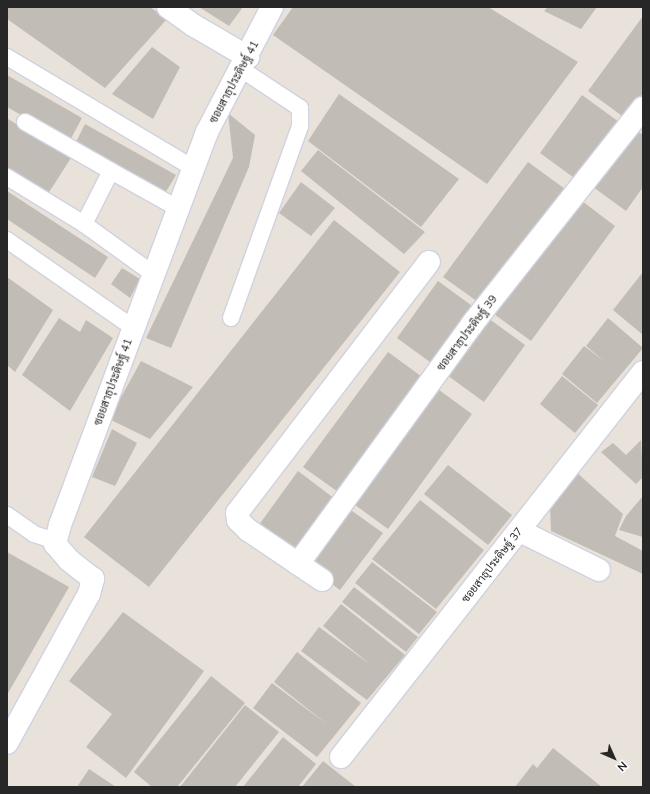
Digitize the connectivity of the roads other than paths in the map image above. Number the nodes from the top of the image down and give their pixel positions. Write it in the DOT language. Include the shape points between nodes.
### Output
graph roads {
  1 [pos="168,7"];
  2 [pos="272,7"];
  3 [pos="7,57"];
  4 [pos="244,63"];
  5 [pos="643,108"];
  6 [pos="25,122"];
  7 [pos="194,168"];
  8 [pos="111,172"];
  9 [pos="7,177"];
  10 [pos="179,209"];
  11 [pos="84,224"];
  12 [pos="7,240"];
  13 [pos="429,262"];
  14 [pos="152,274"];
  15 [pos="231,318"];
  16 [pos="132,327"];
  17 [pos="643,372"];
  18 [pos="7,515"];
  19 [pos="520,530"];
  20 [pos="56,541"];
  21 [pos="298,564"];
  22 [pos="599,570"];
  23 [pos="322,580"];
  24 [pos="7,743"];
  25 [pos="341,757"];
  1 -- 4 [label="street"];
  2 -- 4 [label="street, ซอยสาธุประดิษฐ์ 41"];
  3 -- 7 [label="lane"];
  4 -- 7 [label="street, ซอยสาธุประดิษฐ์ 41" via="207,132"];
  4 -- 15 [label="lane" via="300,108 300,126"];
  5 -- 21 [label="street, ซอยสาธุประดิษฐ์ 39" via="472,323"];
  6 -- 8 [label="lane"];
  7 -- 10 [label="street, ซอยสาธุประดิษฐ์ 41"];
  8 -- 10 [label="lane"];
  8 -- 11 [label="lane"];
  9 -- 11 [label="lane"];
  10 -- 14 [label="street, ซอยสาธุประดิษฐ์ 41"];
  11 -- 14 [label="lane"];
  12 -- 16 [label="lane"];
  13 -- 21 [label="street" via="237,513 238,520 248,530"];
  14 -- 16 [label="street, ซอยสาธุประดิษฐ์ 41"];
  16 -- 20 [label="street, ซอยสาธุประดิษฐ์ 41"];
  17 -- 19 [label="street, ซอยสาธุประดิษฐ์ 37"];
  18 -- 20 [label="lane" via="34,534"];
  19 -- 22 [label="street"];
  19 -- 25 [label="street, ซอยสาธุประดิษฐ์ 37"];
  20 -- 24 [label="street" via="69,560 93,578 89,594"];
  21 -- 23 [label="street"];
}
